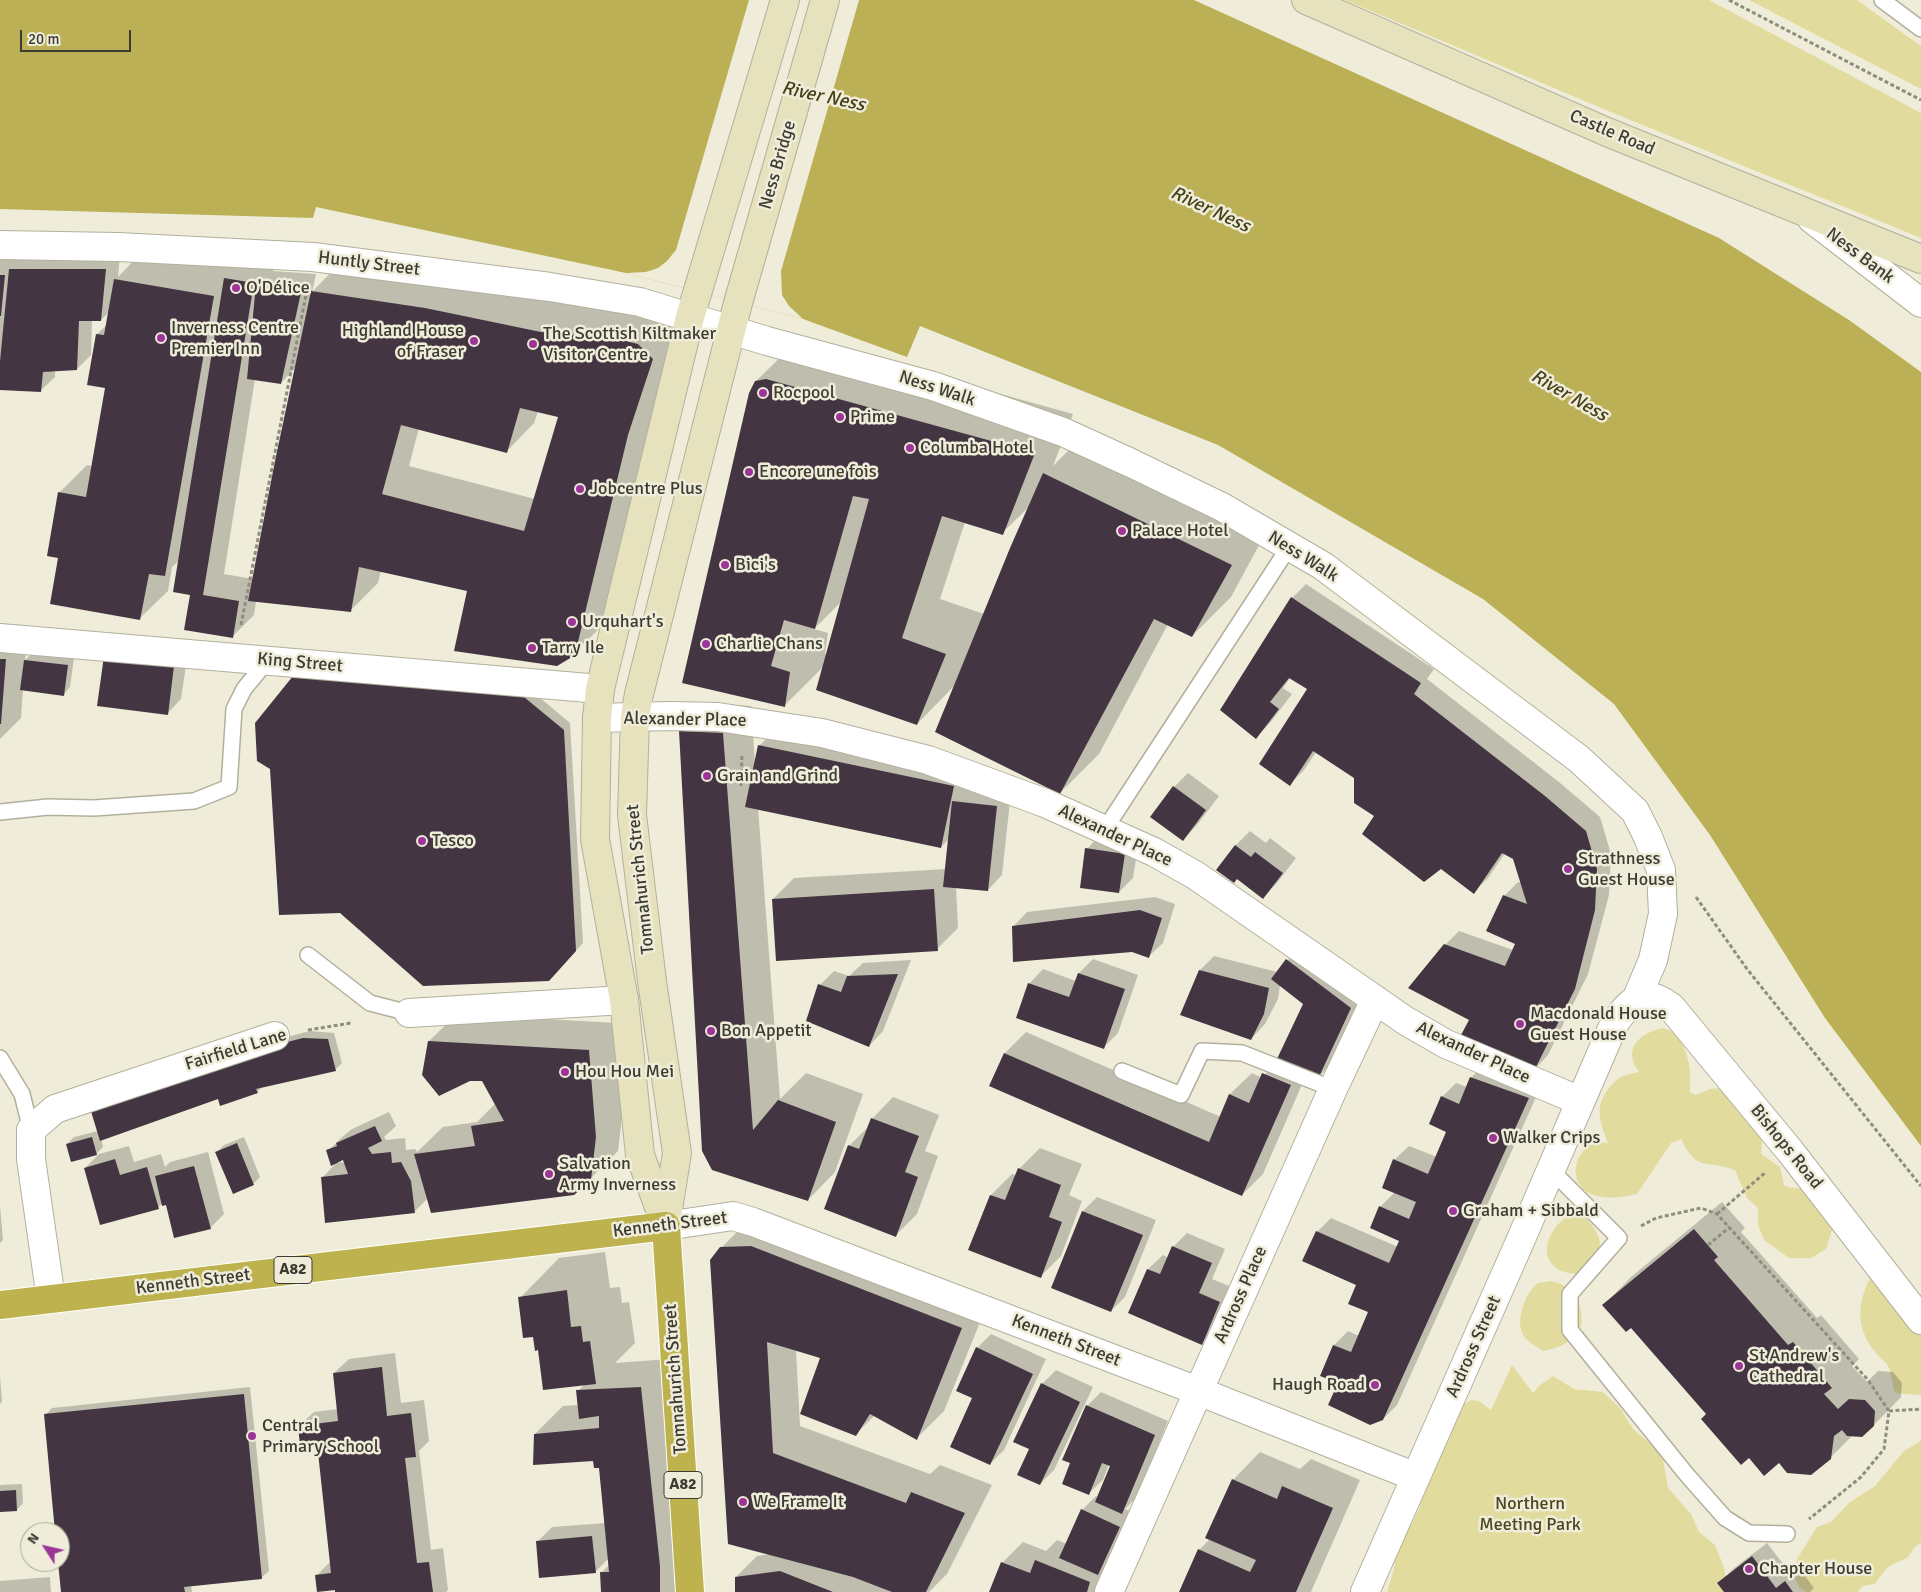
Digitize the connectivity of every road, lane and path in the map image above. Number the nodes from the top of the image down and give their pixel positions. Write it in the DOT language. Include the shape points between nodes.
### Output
graph roads {
  1 [pos="785,0"];
  2 [pos="825,0"];
  3 [pos="1306,0"];
  4 [pos="1729,0"];
  5 [pos="1882,0"];
  6 [pos="1921,29"];
  7 [pos="1921,100"];
  8 [pos="1798,209"];
  9 [pos="0,245"];
  10 [pos="313,257"];
  11 [pos="1921,259"];
  12 [pos="1921,302"];
  13 [pos="694,304"];
  14 [pos="732,330"];
  15 [pos="1289,547"];
  16 [pos="0,638"];
  17 [pos="234,658"];
  18 [pos="267,661"];
  19 [pos="600,689"];
  20 [pos="637,706"];
  21 [pos="597,718"];
  22 [pos="0,812"];
  23 [pos="1104,829"];
  24 [pos="1691,890"];
  25 [pos="308,955"];
  26 [pos="624,1000"];
  27 [pos="1375,1000"];
  28 [pos="1636,1000"];
  29 [pos="409,1013"];
  30 [pos="352,1023"];
  31 [pos="275,1036"];
  32 [pos="0,1058"];
  33 [pos="1122,1071"];
  34 [pos="1333,1089"];
  35 [pos="1580,1101"];
  36 [pos="31,1130"];
  37 [pos="1790,1151"];
  38 [pos="1551,1170"];
  39 [pos="1921,1186"];
  40 [pos="1718,1214"];
  41 [pos="666,1226"];
  42 [pos="1730,1227"];
  43 [pos="1619,1238"];
  44 [pos="1708,1245"];
  45 [pos="51,1298"];
  46 [pos="0,1305"];
  47 [pos="1921,1320"];
  48 [pos="1198,1391"];
  49 [pos="1921,1409"];
  50 [pos="1889,1411"];
  51 [pos="1416,1477"];
  52 [pos="1787,1534"];
  53 [pos="690,1592"];
  54 [pos="1109,1592"];
  55 [pos="1365,1592"];
  1 -- 13 [label="main road"];
  2 -- 14 [label="main road, Ness Bridge"];
  3 -- 8 [label="main road, Castle Road" via="1607,132"];
  4 -- 7 [label="path"];
  5 -- 6 [label="lane"];
  8 -- 11 [label="main road, Castle Road"];
  8 -- 12 [label="street, Ness Bank"];
  9 -- 10 [label="street, Huntly Street" via="118,247"];
  10 -- 13 [label="street, Huntly Street" via="550,287 640,302"];
  10 -- 17 [label="path"];
  13 -- 14 [label="street, Huntly Street"];
  13 -- 19 [label="main road, Tomnahurich Street"];
  14 -- 15 [label="street, Ness Walk" via="933,386 1063,432 1222,507"];
  14 -- 20 [label="main road, Tomnahurich Street"];
  15 -- 23 [label="lane"];
  15 -- 28 [label="street, Ness Walk" via="1322,566 1476,680 1579,759 1635,811 1661,870 1664,914 1653,960"];
  16 -- 17 [label="street, King Street"];
  17 -- 18 [label="street, King Street"];
  18 -- 19 [label="street, King Street"];
  18 -- 22 [label="lane" via="244,689 234,709 229,787 194,800"];
  19 -- 20 [label="main road"];
  19 -- 21 [label="main road, Tomnahurich Street"];
  20 -- 21 [label="street, Alexander Place"];
  20 -- 23 [label="street, Alexander Place" via="669,716 718,717 822,733 928,760 1045,803"];
  20 -- 41 [label="main road, Tomnahurich Street" via="632,815 677,1153"];
  21 -- 26 [label="main road, Tomnahurich Street" via="595,839"];
  23 -- 27 [label="street, Alexander Place" via="1195,875"];
  24 -- 39 [label="path" via="1747,969"];
  25 -- 29 [label="lane" via="370,1003"];
  26 -- 29 [label="street"];
  26 -- 41 [label="main road, Tomnahurich Street" via="640,1155"];
  27 -- 34 [label="street, Ardross Place"];
  27 -- 35 [label="street, Alexander Place" via="1446,1044"];
  28 -- 35 [label="street, Ardross Street" via="1626,1005 1614,1024"];
  28 -- 37 [label="street, Bishops Road" via="1647,996 1659,998 1671,1007"];
  30 -- 31 [label="path, Fairfield Lane"];
  31 -- 36 [label="street, Fairfield Lane" via="54,1109"];
  32 -- 36 [label="lane" via="22,1094"];
  33 -- 34 [label="lane" via="1181,1095 1202,1051 1242,1052"];
  34 -- 48 [label="street, Ardross Place"];
  35 -- 38 [label="street, Ardross Street"];
  36 -- 45 [label="street" via="31,1159"];
  37 -- 40 [label="path"];
  37 -- 47 [label="street, Bishops Road"];
  38 -- 43 [label="lane"];
  38 -- 51 [label="street, Ardross Street"];
  40 -- 42 [label="path"];
  40 -- 43 [label="path" via="1701,1208 1656,1218"];
  41 -- 45 [label="highway, Kenneth Street / A82"];
  41 -- 48 [label="street, Kenneth Street" via="733,1216 746,1220"];
  41 -- 53 [label="highway, Tomnahurich Street / A82"];
  42 -- 44 [label="path"];
  42 -- 50 [label="path" via="1868,1380"];
  43 -- 52 [label="lane" via="1570,1294 1570,1330 1725,1518 1749,1533"];
  45 -- 46 [label="highway, Kenneth Street / A82"];
  48 -- 51 [label="street, Kenneth Street"];
  48 -- 54 [label="street, Ardross Place"];
  49 -- 50 [label="path"];
  50 -- 52 [label="path" via="1884,1449 1873,1463 1821,1511"];
  51 -- 55 [label="street, Ardross Street"];
}
